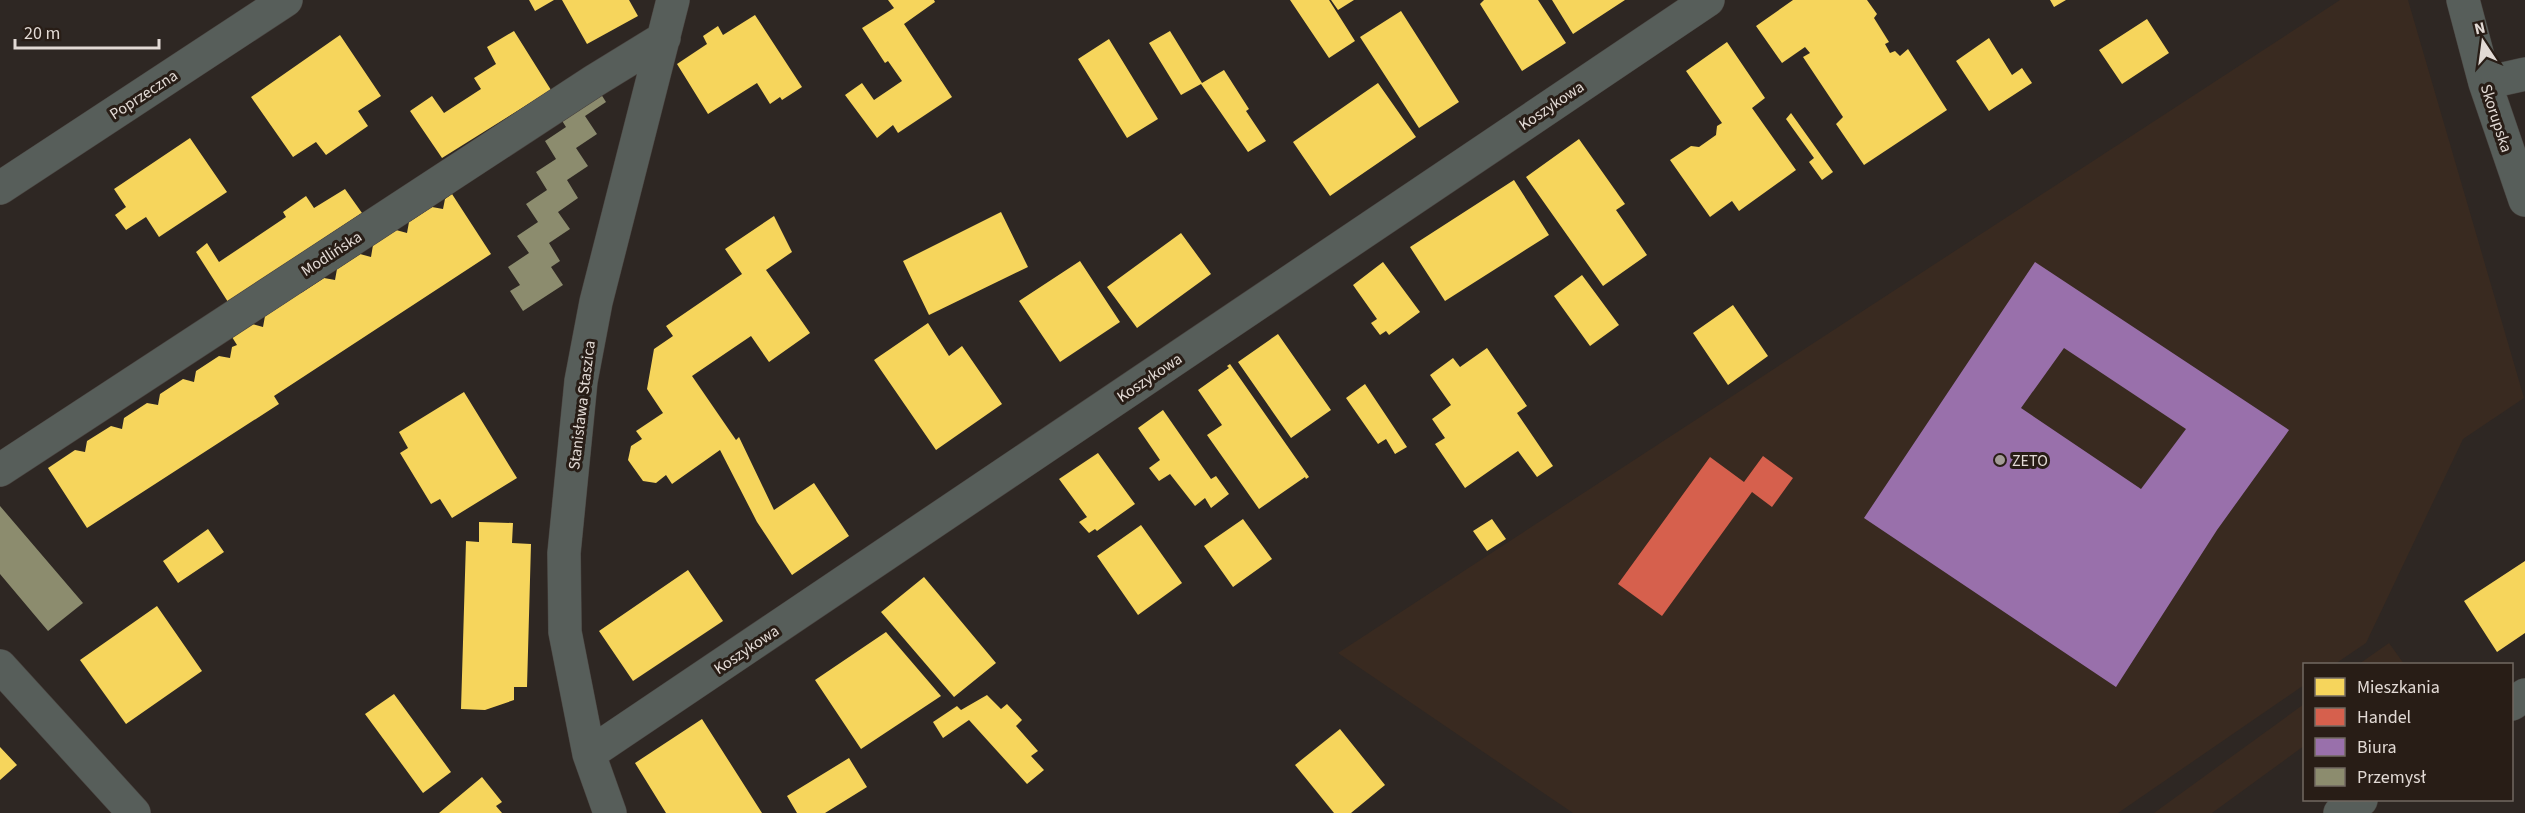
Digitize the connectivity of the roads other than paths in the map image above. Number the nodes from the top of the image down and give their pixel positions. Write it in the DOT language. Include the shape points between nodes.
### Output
graph roads {
  1 [pos="286,0"];
  2 [pos="673,0"];
  3 [pos="1708,0"];
  4 [pos="2468,4"];
  5 [pos="664,38"];
  6 [pos="2525,74"];
  7 [pos="2485,83"];
  8 [pos="0,188"];
  9 [pos="2525,200"];
  10 [pos="0,470"];
  11 [pos="0,666"];
  12 [pos="589,754"];
  13 [pos="2359,801"];
  14 [pos="134,813"];
  15 [pos="610,813"];
  16 [pos="2340,813"];
  1 -- 8 [label="street, Poprzeczna"];
  2 -- 5 [label="street, Stanisława Staszica"];
  3 -- 12 [label="street, Koszykowa"];
  4 -- 7 [label="street, Skorupska"];
  5 -- 10 [label="street, Modlińska"];
  5 -- 12 [label="street, Stanisława Staszica" via="596,302 581,381 564,553 565,632"];
  6 -- 7 [label="street"];
  7 -- 9 [label="street, Skorupska"];
  11 -- 14 [label="street"];
  12 -- 15 [label="street, Stanisława Staszica"];
  13 -- 16 [label="street"];
}
